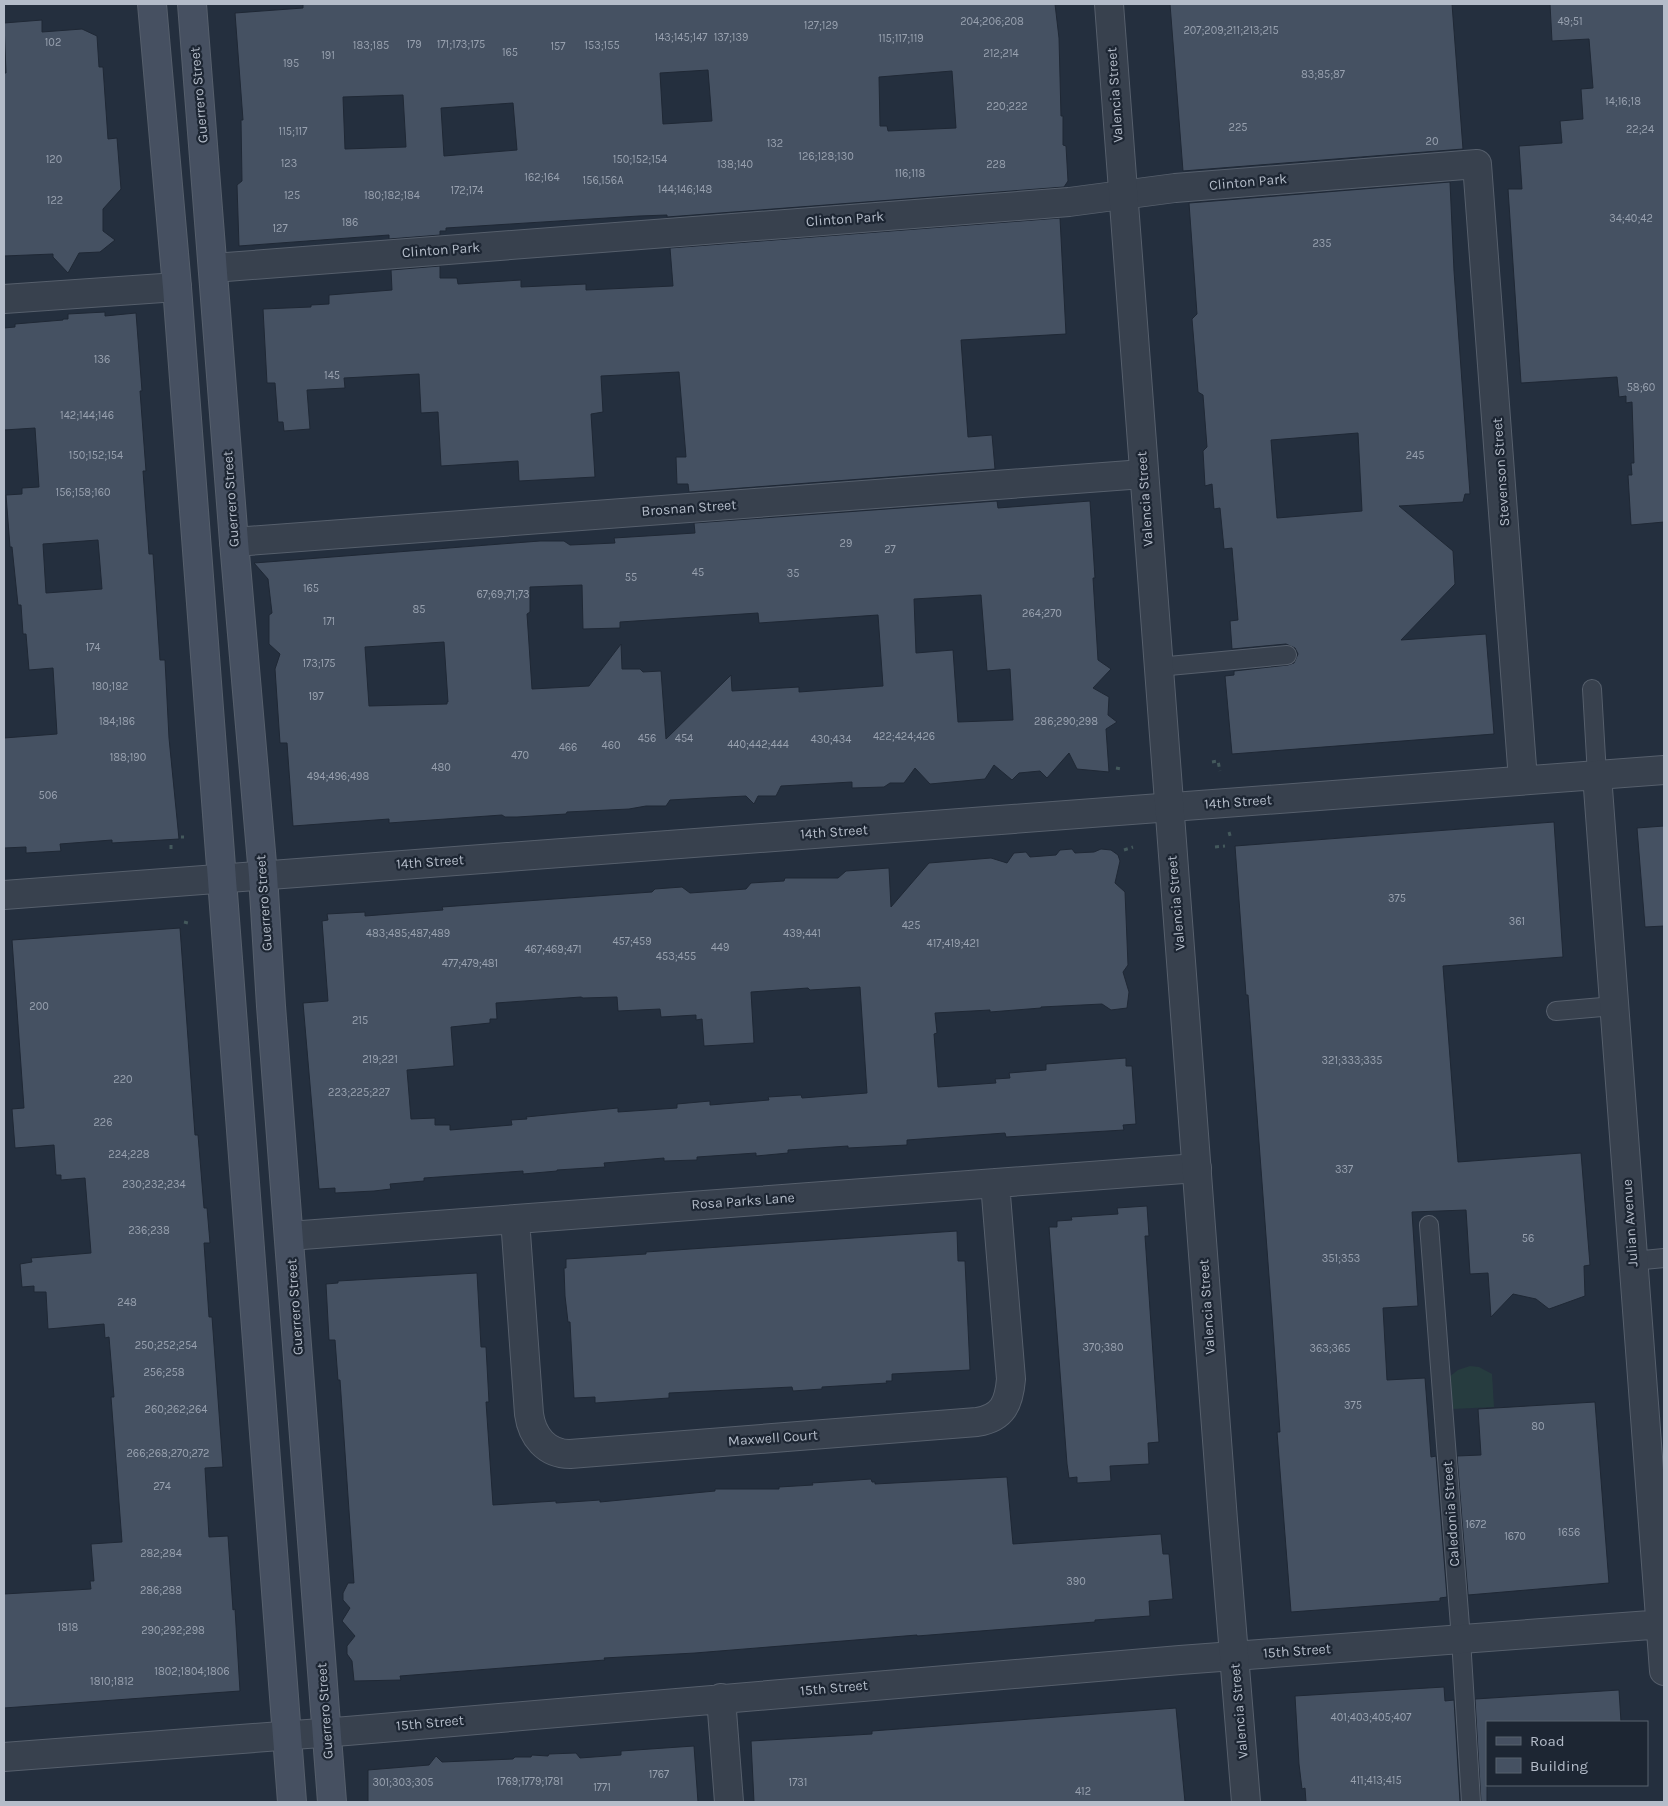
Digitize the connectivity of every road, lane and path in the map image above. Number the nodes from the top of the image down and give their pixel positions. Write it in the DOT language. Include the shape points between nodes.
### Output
graph roads {
  1 [pos="152,4"];
  2 [pos="192,4"];
  3 [pos="1109,4"];
  4 [pos="1477,164"];
  5 [pos="1122,194"];
  6 [pos="213,268"];
  7 [pos="177,287"];
  8 [pos="4,299"];
  9 [pos="1143,474"];
  10 [pos="234,542"];
  11 [pos="1287,655"];
  12 [pos="1158,667"];
  13 [pos="1592,689"];
  14 [pos="1212,762"];
  15 [pos="1116,768"];
  16 [pos="1121,769"];
  17 [pos="1664,770"];
  18 [pos="1220,771"];
  19 [pos="1597,775"];
  20 [pos="1523,780"];
  21 [pos="1169,807"];
  22 [pos="1225,846"];
  23 [pos="1133,847"];
  24 [pos="1215,847"];
  25 [pos="1124,850"];
  26 [pos="263,875"];
  27 [pos="221,878"];
  28 [pos="4,894"];
  29 [pos="1614,1006"];
  30 [pos="1556,1011"];
  31 [pos="1197,1168"];
  32 [pos="995,1183"];
  33 [pos="515,1219"];
  34 [pos="1429,1225"];
  35 [pos="289,1236"];
  36 [pos="1664,1258"];
  37 [pos="1633,1261"];
  38 [pos="1663,1624"];
  39 [pos="1461,1639"];
  40 [pos="1234,1656"];
  41 [pos="1664,1671"];
  42 [pos="721,1698"];
  43 [pos="326,1732"];
  44 [pos="286,1736"];
  45 [pos="4,1757"];
  46 [pos="292,1802"];
  47 [pos="332,1802"];
  48 [pos="729,1802"];
  49 [pos="1246,1802"];
  50 [pos="1471,1802"];
  1 -- 7 [label="main road"];
  2 -- 6 [label="main road, Guerrero Street"];
  3 -- 5 [label="street, Valencia Street"];
  4 -- 5 [label="street, Clinton Park"];
  4 -- 20 [label="street, Stevenson Street"];
  5 -- 6 [label="street, Clinton Park" via="1069,202"];
  5 -- 9 [label="street, Valencia Street"];
  6 -- 10 [label="main road, Guerrero Street"];
  7 -- 8 [label="street"];
  7 -- 27 [label="main road"];
  9 -- 10 [label="street, Brosnan Street"];
  9 -- 12 [label="street, Valencia Street"];
  10 -- 26 [label="main road, Guerrero Street"];
  11 -- 12 [label="lane"];
  12 -- 21 [label="street, Valencia Street"];
  13 -- 19 [label="lane"];
  14 -- 18 [label="path" via="1218,761"];
  15 -- 16 [label="path"];
  17 -- 19 [label="street, 14th Street"];
  19 -- 20 [label="street, 14th Street"];
  19 -- 29 [label="street, Julian Avenue"];
  20 -- 21 [label="street, 14th Street"];
  21 -- 26 [label="street, 14th Street"];
  21 -- 31 [label="street, Valencia Street"];
  22 -- 24 [label="path"];
  23 -- 25 [label="path"];
  26 -- 27 [label="street, 14th Street"];
  26 -- 35 [label="main road, Guerrero Street"];
  27 -- 28 [label="street, 14th Street"];
  27 -- 44 [label="main road"];
  29 -- 30 [label="lane"];
  29 -- 37 [label="street, Julian Avenue"];
  31 -- 32 [label="street, Rosa Parks Lane"];
  31 -- 40 [label="street, Valencia Street"];
  32 -- 33 [label="street, Rosa Parks Lane"];
  32 -- 33 [label="street, Maxwell Court" via="1011,1379 1007,1403 991,1419 570,1454 556,1453 532,1428"];
  33 -- 35 [label="street, Rosa Parks Lane"];
  34 -- 39 [label="lane, Caledonia Street"];
  35 -- 43 [label="main road, Guerrero Street"];
  36 -- 37 [label="lane"];
  37 -- 38 [label="street, Julian Avenue"];
  38 -- 39 [label="street, 15th Street"];
  38 -- 41 [label="street, Julian Avenue"];
  39 -- 40 [label="street, 15th Street"];
  39 -- 50 [label="lane, Caledonia Street"];
  40 -- 42 [label="street, 15th Street"];
  40 -- 49 [label="street, Valencia Street"];
  42 -- 43 [label="street, 15th Street"];
  42 -- 48 [label="street"];
  43 -- 44 [label="street, 15th Street"];
  43 -- 47 [label="main road, Guerrero Street"];
  44 -- 45 [label="street, 15th Street"];
  44 -- 46 [label="main road"];
}
